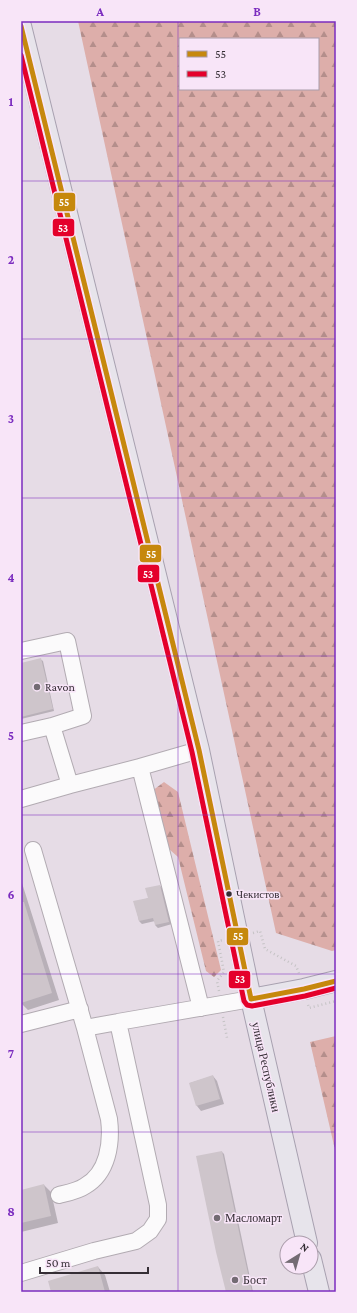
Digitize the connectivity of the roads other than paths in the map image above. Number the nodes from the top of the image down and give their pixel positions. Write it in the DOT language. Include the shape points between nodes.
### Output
graph roads {
  1 [pos="21,26"];
  2 [pos="21,651"];
  3 [pos="52,726"];
  4 [pos="21,733"];
  5 [pos="199,750"];
  6 [pos="140,767"];
  7 [pos="70,785"];
  8 [pos="21,799"];
  9 [pos="33,850"];
  10 [pos="336,981"];
  11 [pos="251,999"];
  12 [pos="201,1008"];
  13 [pos="80,1009"];
  14 [pos="118,1022"];
  15 [pos="21,1024"];
  16 [pos="86,1028"];
  17 [pos="59,1195"];
  18 [pos="305,1235"];
  19 [pos="21,1272"];
  20 [pos="315,1275"];
  21 [pos="319,1292"];
  1 -- 5 [label="main road, улица Республики"];
  2 -- 3 [label="lane" via="68,641 83,716"];
  3 -- 4 [label="lane"];
  3 -- 7 [label="lane"];
  5 -- 6 [label="lane"];
  5 -- 11 [label="main road, улица Республики"];
  6 -- 7 [label="lane"];
  6 -- 12 [label="lane"];
  7 -- 8 [label="lane"];
  9 -- 13 [label="lane"];
  10 -- 11 [label="main road"];
  11 -- 12 [label="lane"];
  11 -- 18 [label="main road, улица Республики"];
  12 -- 14 [label="lane"];
  13 -- 15 [label="lane"];
  13 -- 16 [label="lane"];
  14 -- 16 [label="lane"];
  14 -- 19 [label="lane" via="158,1206 158,1219 150,1231 136,1241"];
  16 -- 17 [label="lane" via="109,1119 110,1147 104,1165 95,1178 85,1186"];
  20 -- 21 [label="main road"];
}
